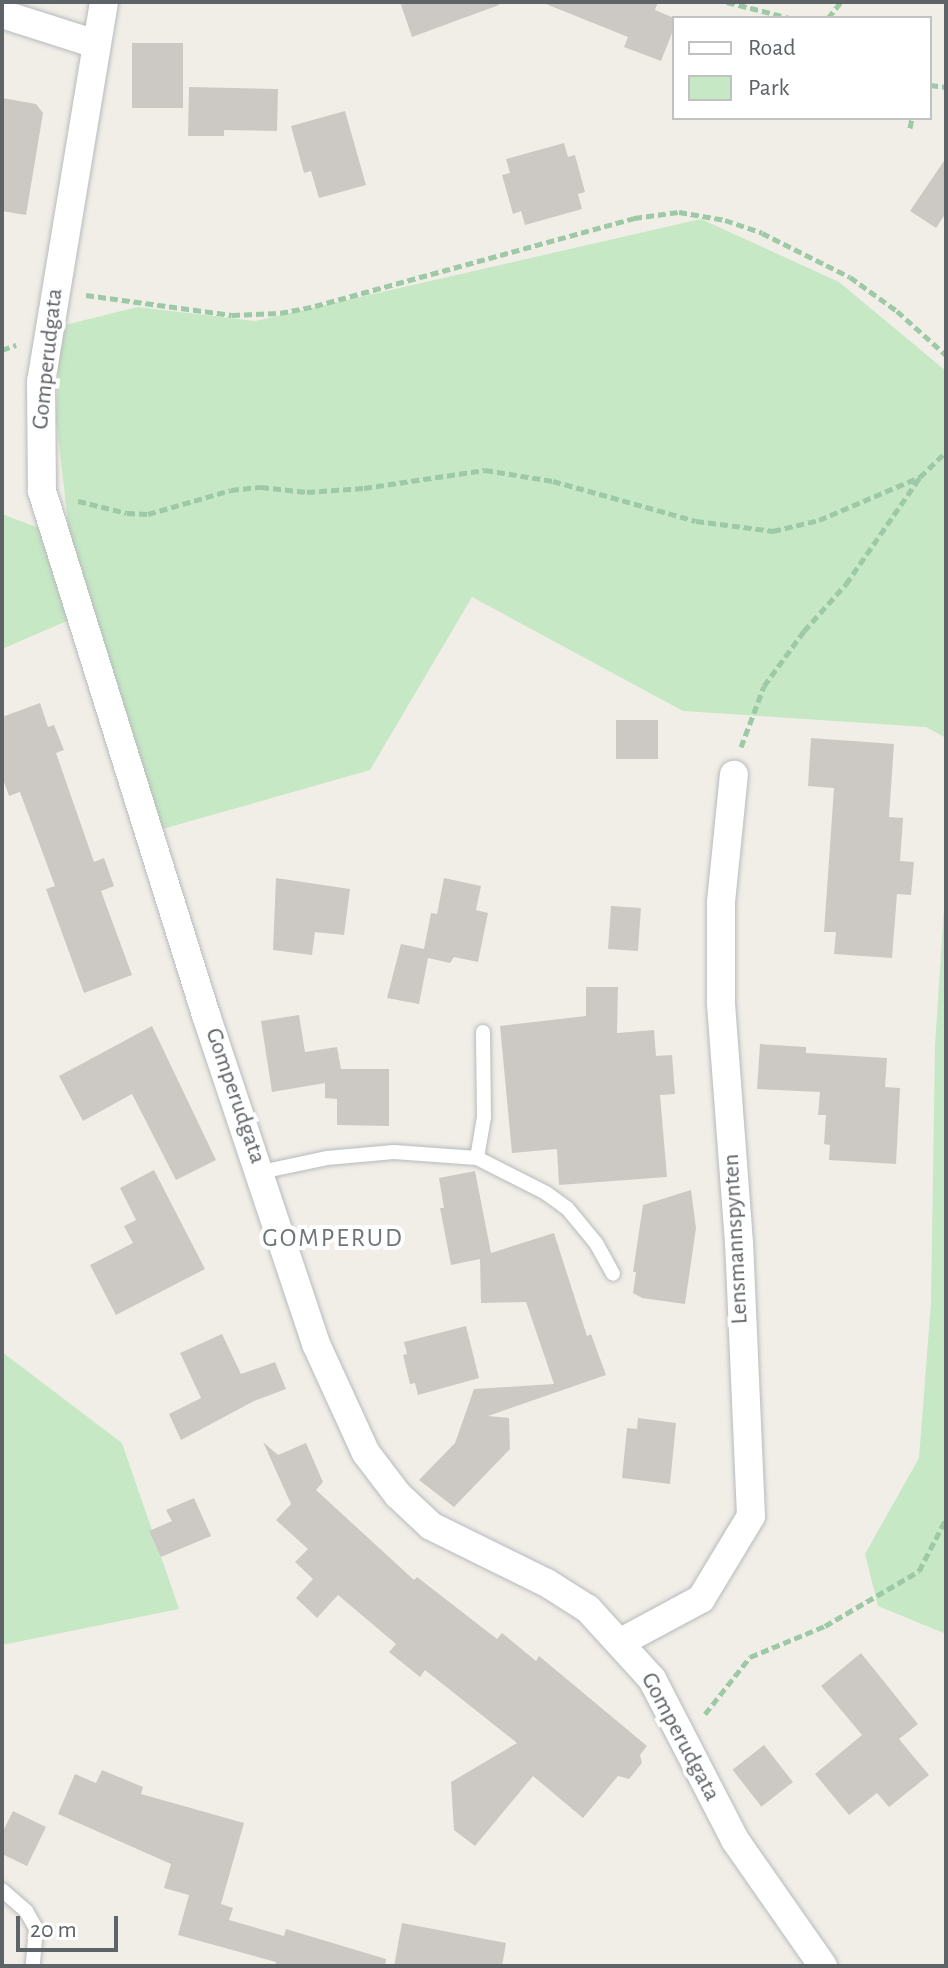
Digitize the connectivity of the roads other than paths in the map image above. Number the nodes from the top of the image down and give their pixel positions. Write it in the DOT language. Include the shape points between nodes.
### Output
graph roads {
  1 [pos="104,2"];
  2 [pos="2,14"];
  3 [pos="96,44"];
  4 [pos="734,775"];
  5 [pos="483,1032"];
  6 [pos="477,1158"];
  7 [pos="261,1172"];
  8 [pos="613,1274"];
  9 [pos="621,1642"];
  10 [pos="2,1890"];
  11 [pos="33,1966"];
  12 [pos="823,1966"];
  1 -- 3 [label="street, Gomperudgata"];
  2 -- 3 [label="street"];
  3 -- 7 [label="street, Gomperudgata" via="41,381 42,491"];
  4 -- 9 [label="street, Lensmannspynten" via="721,902 721,1001 751,1516 701,1599"];
  5 -- 6 [label="lane" via="484,1117"];
  6 -- 7 [label="lane" via="394,1152 327,1158"];
  6 -- 8 [label="lane" via="567,1208"];
  7 -- 9 [label="street, Gomperudgata" via="316,1344 366,1453 398,1495 431,1526 588,1609"];
  9 -- 12 [label="street, Gomperudgata" via="652,1679 735,1840"];
  10 -- 11 [label="lane" via="36,1928"];
}
